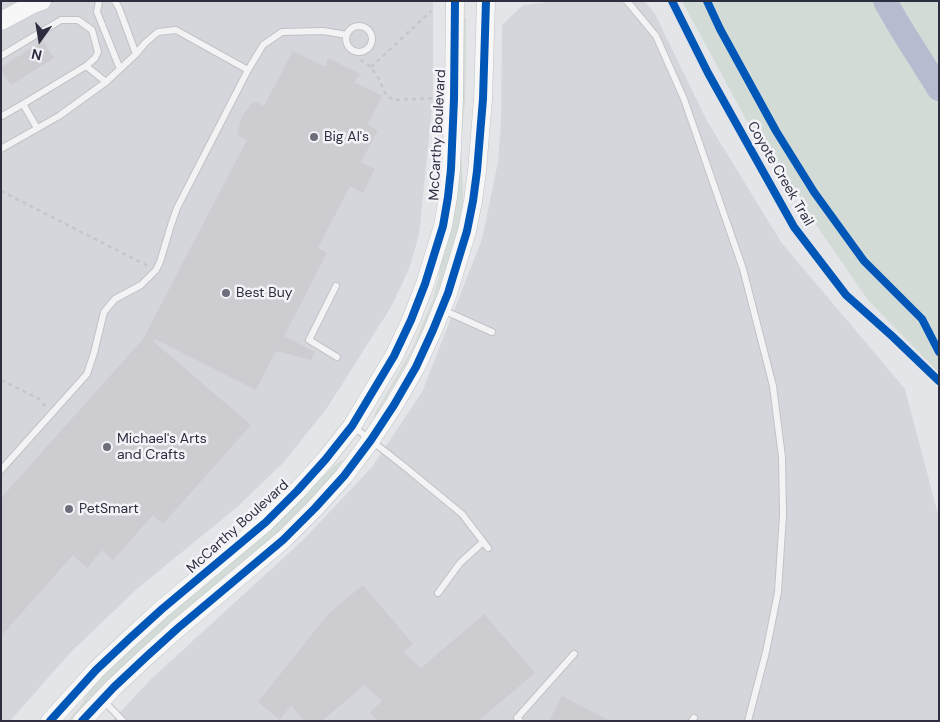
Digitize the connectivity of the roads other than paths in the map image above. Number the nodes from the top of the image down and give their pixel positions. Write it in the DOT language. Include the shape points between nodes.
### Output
graph roads {
  1 [pos="42,1"];
  2 [pos="99,1"];
  3 [pos="115,1"];
  4 [pos="455,1"];
  5 [pos="486,1"];
  6 [pos="627,1"];
  7 [pos="1,22"];
  8 [pos="347,35"];
  9 [pos="136,54"];
  10 [pos="1,56"];
  11 [pos="86,66"];
  12 [pos="120,69"];
  13 [pos="248,70"];
  14 [pos="106,82"];
  15 [pos="23,104"];
  16 [pos="2,115"];
  17 [pos="37,128"];
  18 [pos="3,145"];
  19 [pos="336,286"];
  20 [pos="442,309"];
  21 [pos="492,332"];
  22 [pos="337,357"];
  23 [pos="352,426"];
  24 [pos="371,440"];
  25 [pos="1,470"];
  26 [pos="438,593"];
  27 [pos="574,654"];
  28 [pos="102,699"];
  29 [pos="50,721"];
  30 [pos="82,721"];
  31 [pos="124,721"];
  32 [pos="520,721"];
  33 [pos="748,721"];
  1 -- 7 [label="main road"];
  2 -- 12 [label="lane" via="97,12"];
  3 -- 9 [label="lane"];
  4 -- 23 [label="main road, McCarthy Boulevard" via="451,169 443,226 411,320 394,356"];
  5 -- 20 [label="main road" via="473,201 458,263"];
  6 -- 33 [label="lane" via="656,36 684,99 743,269 773,386 782,457 783,515 778,582 766,652"];
  8 -- 8 [label="lane" via="357,26 367,29 372,37 370,46 367,50 353,51 347,44"];
  8 -- 13 [label="lane" via="323,31 282,32 263,45"];
  9 -- 12 [label="lane"];
  9 -- 13 [label="lane" via="158,32 176,30"];
  10 -- 11 [label="lane" via="61,20 78,20 92,30 98,52"];
  11 -- 14 [label="lane"];
  11 -- 15 [label="lane"];
  12 -- 14 [label="lane"];
  13 -- 25 [label="lane" via="177,208 156,270 141,285 115,299 104,312 87,374"];
  14 -- 17 [label="lane"];
  15 -- 16 [label="lane"];
  15 -- 17 [label="lane"];
  17 -- 18 [label="lane"];
  19 -- 22 [label="lane" via="309,340"];
  20 -- 21 [label="lane"];
  20 -- 24 [label="main road" via="416,367"];
  23 -- 24 [label="lane"];
  23 -- 29 [label="main road, McCarthy Boulevard" via="325,460 266,522 129,639"];
  24 -- 26 [label="lane" via="462,514 486,545 460,563"];
  24 -- 28 [label="main road" via="338,482 283,540 172,634"];
  27 -- 32 [label="lane" via="517,718"];
  28 -- 30 [label="main road"];
  28 -- 31 [label="lane"];
}
